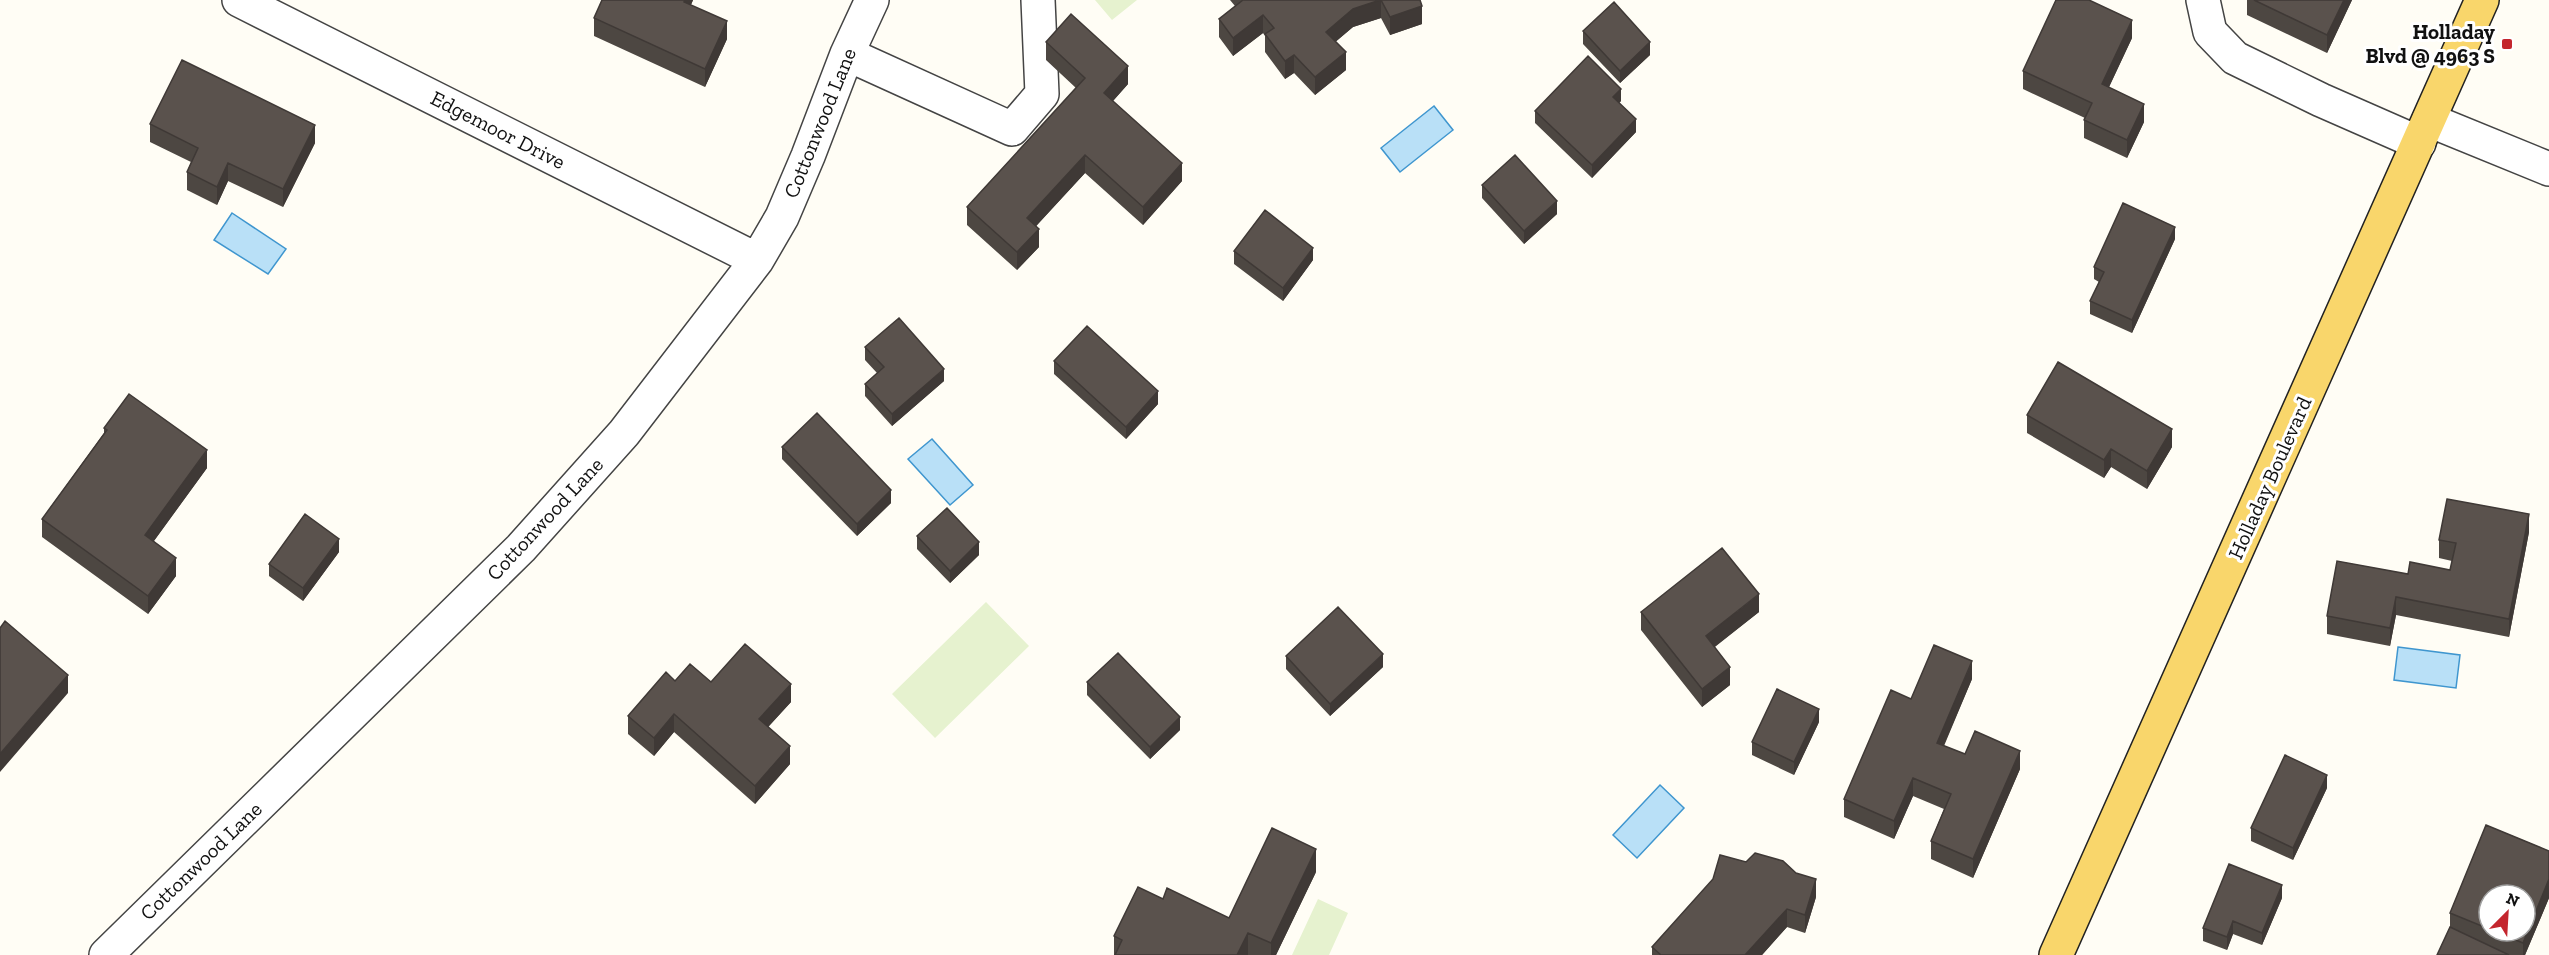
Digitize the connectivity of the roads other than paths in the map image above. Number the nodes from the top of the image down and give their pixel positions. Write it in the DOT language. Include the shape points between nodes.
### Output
graph roads {
  1 [pos="239,0"];
  2 [pos="872,0"];
  3 [pos="1038,0"];
  4 [pos="2204,0"];
  5 [pos="2482,0"];
  6 [pos="847,54"];
  7 [pos="2424,131"];
  8 [pos="2549,169"];
  9 [pos="757,260"];
  10 [pos="106,955"];
  11 [pos="2056,955"];
  1 -- 9 [label="street, Edgemoor Drive"];
  2 -- 6 [label="street, Cottonwood Lane"];
  3 -- 6 [label="street" via="1042,94 1012,129"];
  4 -- 7 [label="street" via="2210,32 2235,58 2320,100"];
  5 -- 7 [label="main road, Holladay Boulevard"];
  6 -- 9 [label="street, Cottonwood Lane" via="782,217"];
  7 -- 8 [label="street"];
  7 -- 11 [label="main road, Holladay Boulevard"];
  9 -- 10 [label="street, Cottonwood Lane" via="624,433 521,548"];
}
